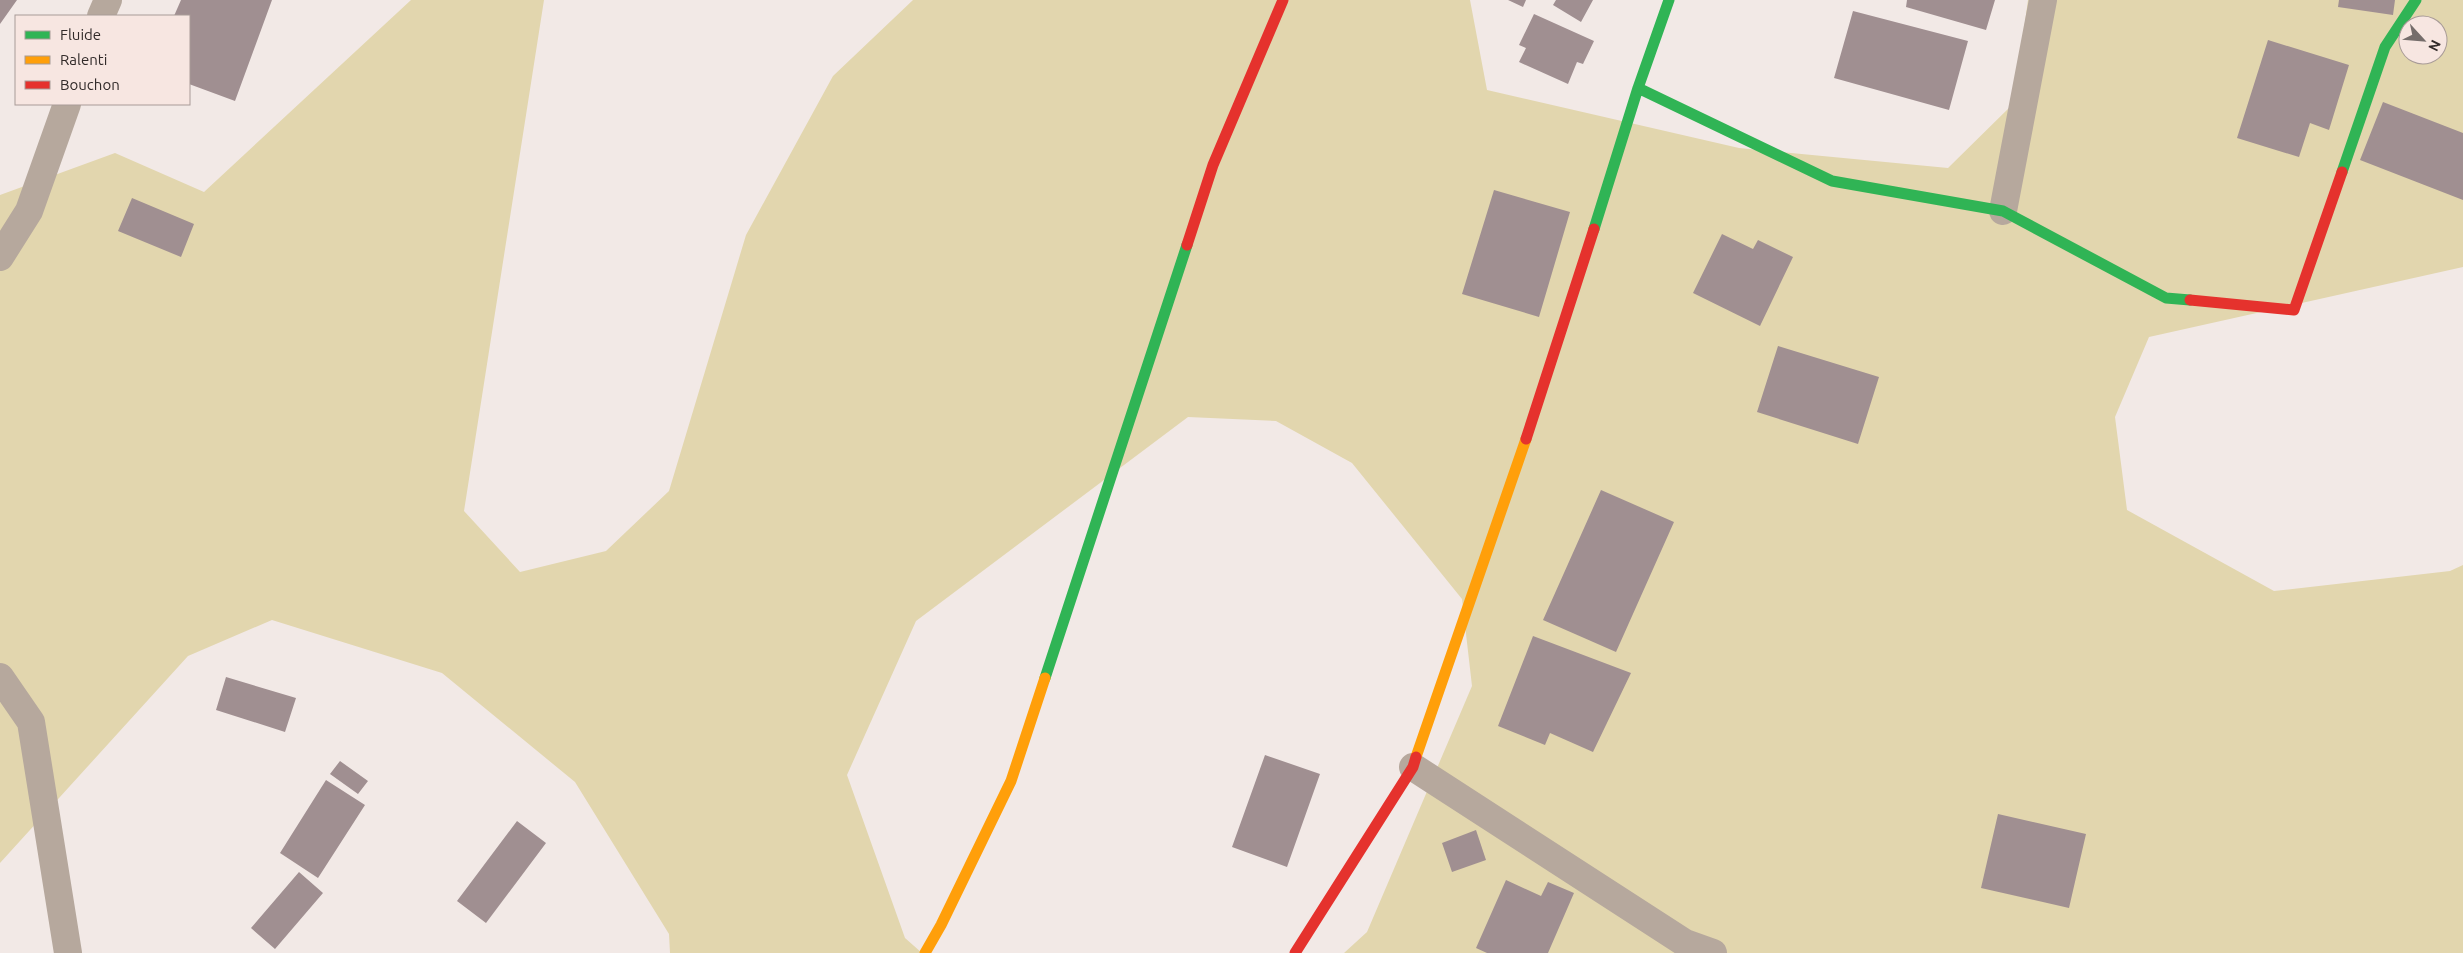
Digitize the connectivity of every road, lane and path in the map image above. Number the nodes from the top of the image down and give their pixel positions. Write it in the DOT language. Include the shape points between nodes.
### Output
graph roads {
  1 [pos="108,0"];
  2 [pos="1283,0"];
  3 [pos="1669,0"];
  4 [pos="2043,0"];
  5 [pos="2416,0"];
  6 [pos="101,15"];
  7 [pos="1638,88"];
  8 [pos="67,105"];
  9 [pos="2004,211"];
  10 [pos="0,257"];
  11 [pos="0,677"];
  12 [pos="1413,767"];
  13 [pos="68,953"];
  14 [pos="925,953"];
  15 [pos="1295,953"];
  16 [pos="1713,953"];
  1 -- 6 [label="street"];
  2 -- 14 [label="street" via="1213,165 1011,781"];
  3 -- 7 [label="street"];
  4 -- 9 [label="street"];
  5 -- 9 [label="street" via="2385,47 2294,310 2166,298"];
  7 -- 9 [label="street" via="1832,180"];
  7 -- 12 [label="street" via="1542,393"];
  8 -- 10 [label="street" via="29,211"];
  11 -- 13 [label="street" via="31,722"];
  12 -- 15 [label="street"];
  12 -- 16 [label="street" via="1685,943"];
}
